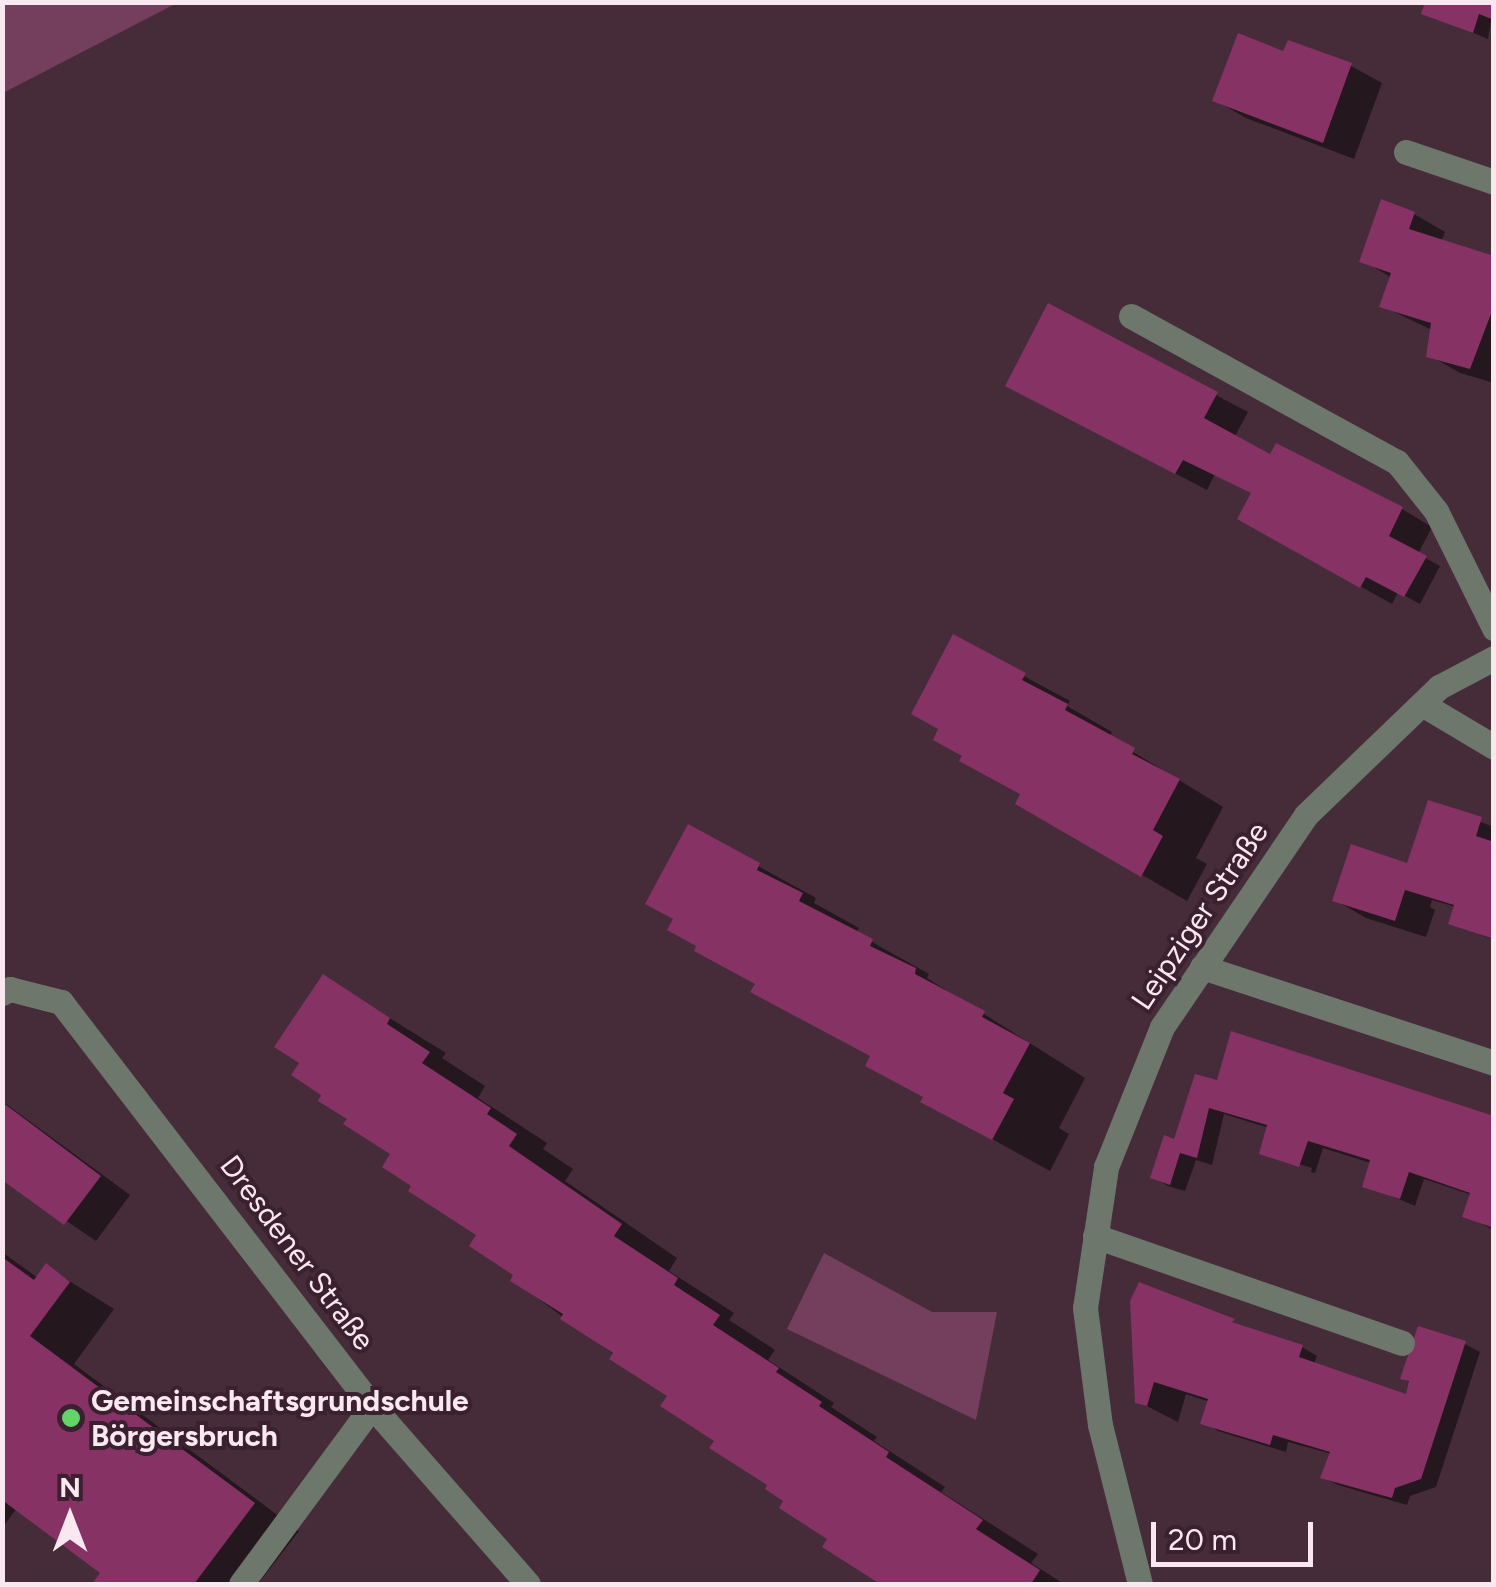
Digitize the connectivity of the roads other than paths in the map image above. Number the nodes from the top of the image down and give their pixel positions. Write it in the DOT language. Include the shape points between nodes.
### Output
graph roads {
  1 [pos="1406,152"];
  2 [pos="1494,182"];
  3 [pos="1131,316"];
  4 [pos="1494,628"];
  5 [pos="1494,658"];
  6 [pos="1422,704"];
  7 [pos="1494,747"];
  8 [pos="1202,968"];
  9 [pos="2,993"];
  10 [pos="1494,1063"];
  11 [pos="1095,1236"];
  12 [pos="1402,1343"];
  13 [pos="372,1406"];
  14 [pos="241,1584"];
  15 [pos="528,1584"];
  16 [pos="1140,1584"];
  1 -- 2 [label="street"];
  3 -- 4 [label="street" via="1397,462 1436,511"];
  5 -- 6 [label="street, Leipziger Straße" via="1439,687"];
  6 -- 7 [label="street"];
  6 -- 8 [label="street, Leipziger Straße" via="1306,816"];
  8 -- 10 [label="street"];
  8 -- 11 [label="street, Leipziger Straße" via="1162,1027 1106,1166"];
  9 -- 13 [label="street, Dresdener Straße" via="10,989 61,1002"];
  11 -- 12 [label="street"];
  11 -- 16 [label="street, Leipziger Straße" via="1085,1308 1100,1426"];
  13 -- 14 [label="street"];
  13 -- 15 [label="street, Dresdener Straße"];
}
